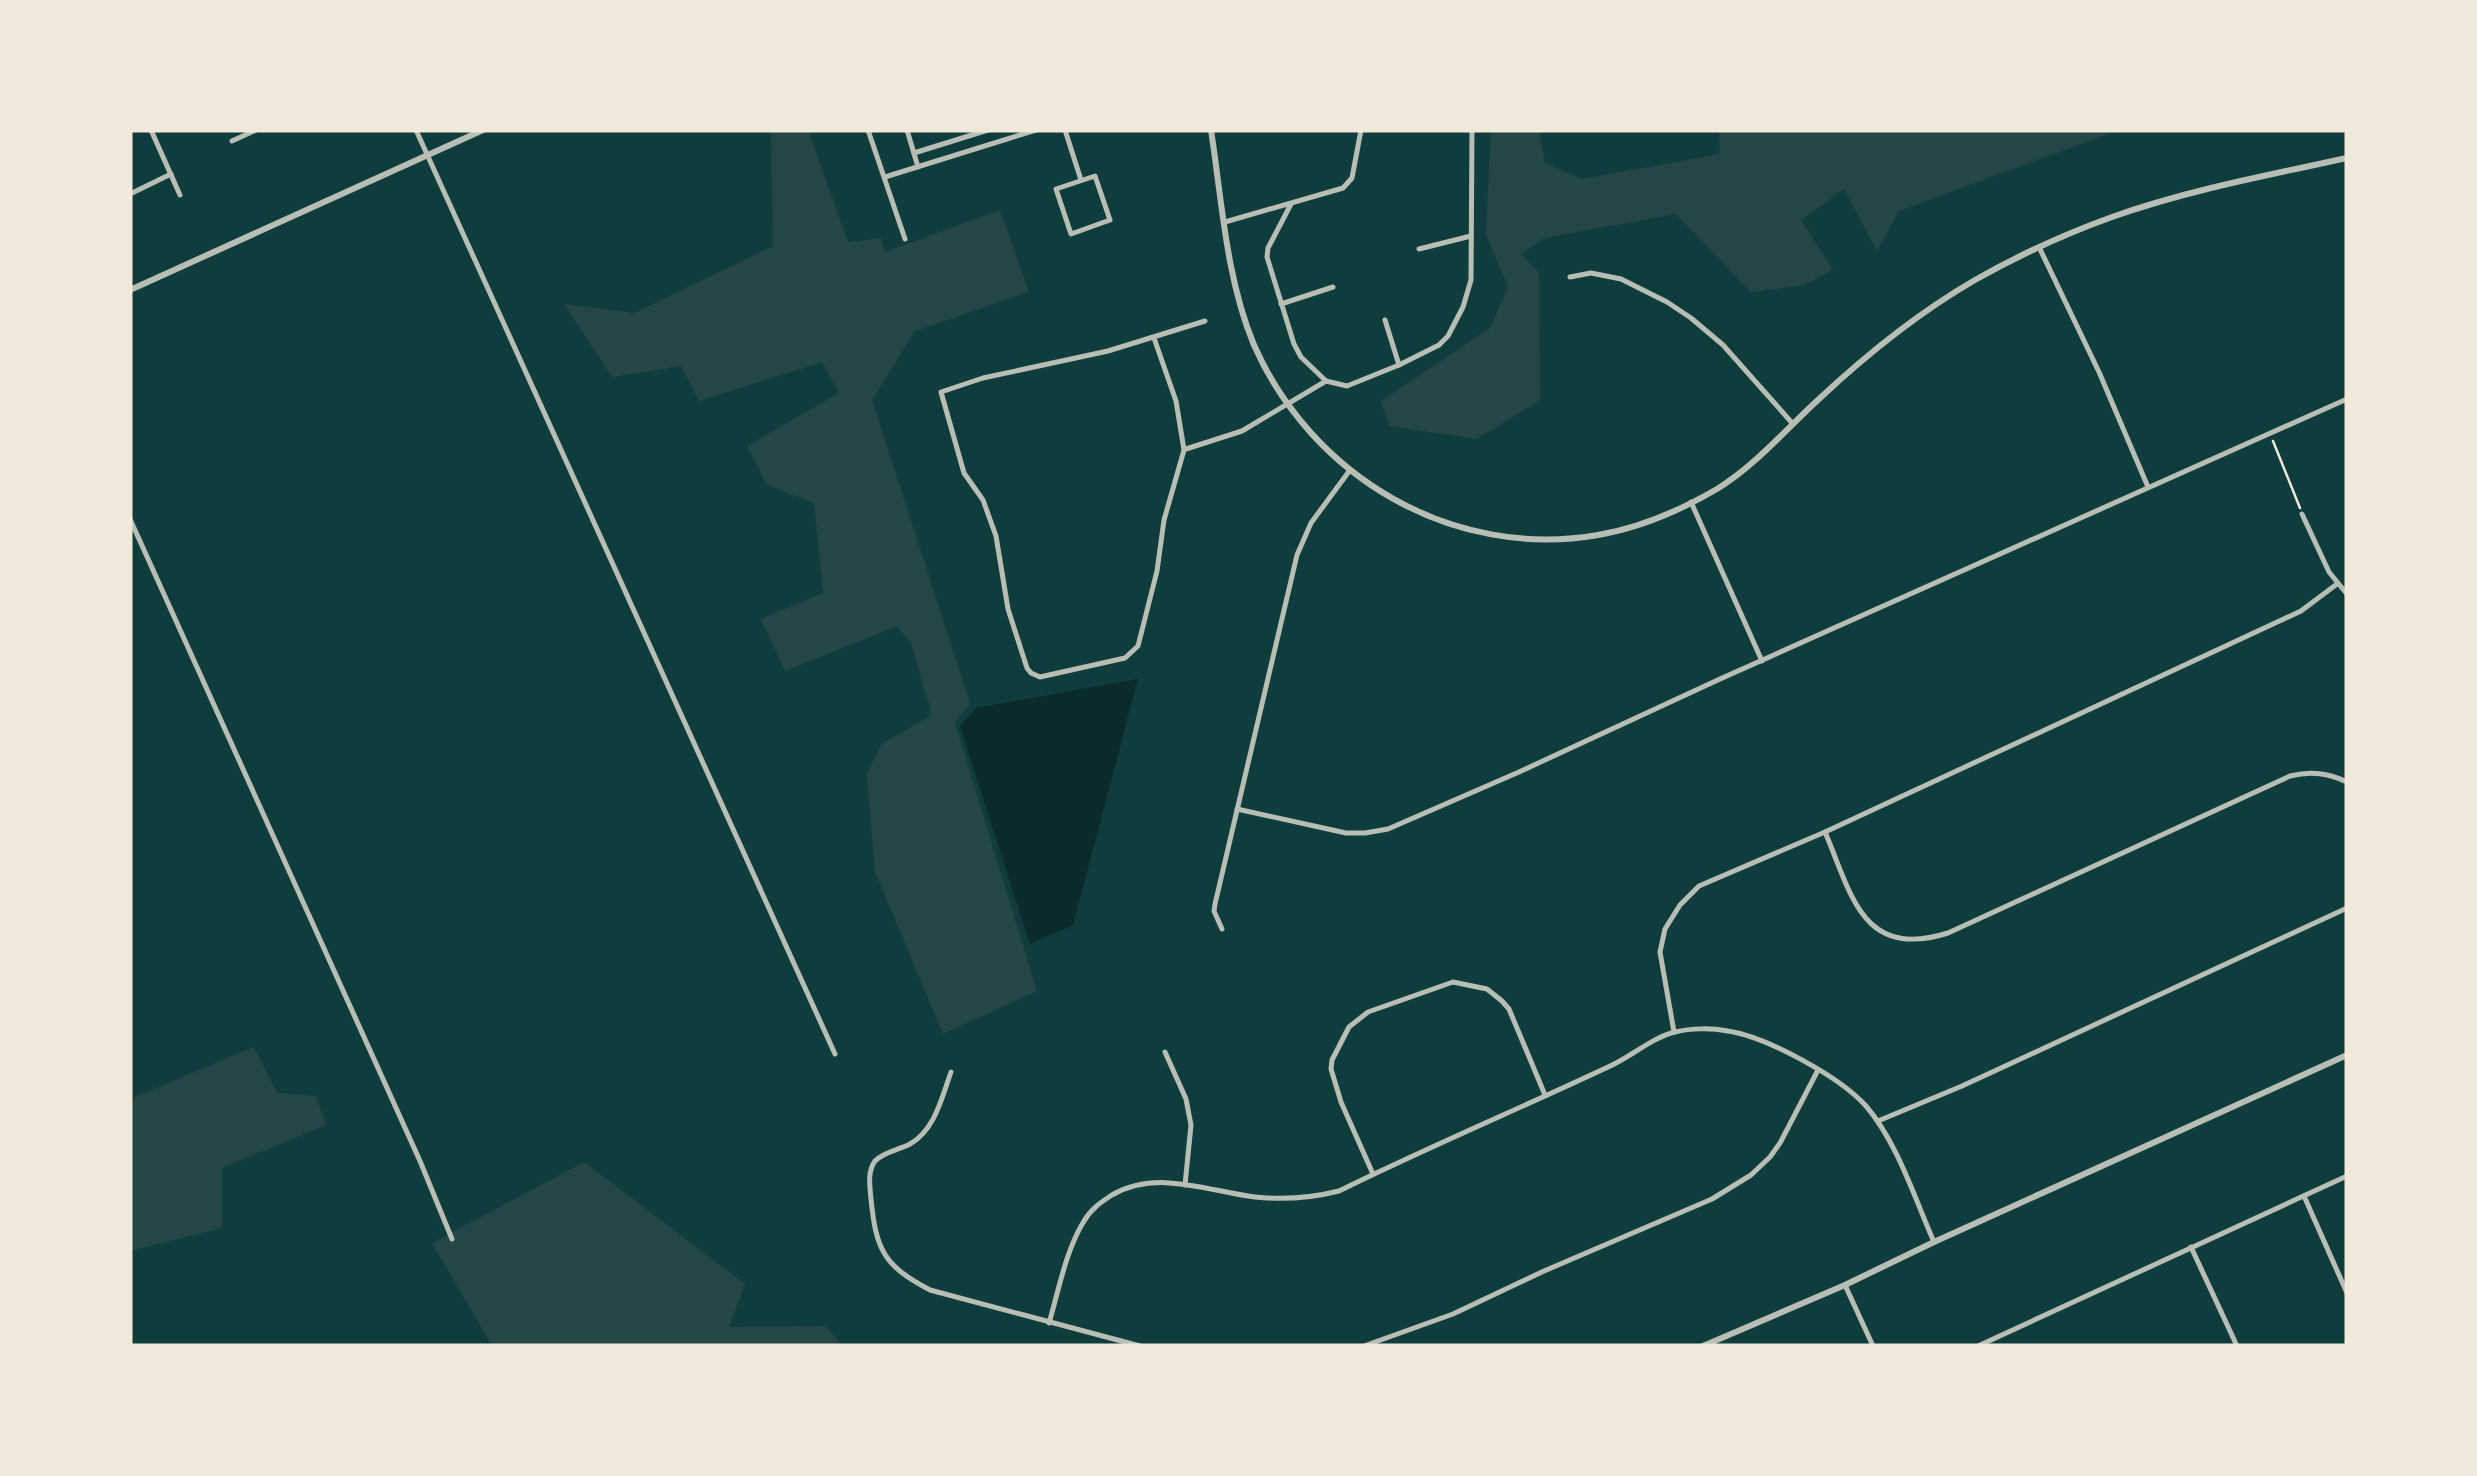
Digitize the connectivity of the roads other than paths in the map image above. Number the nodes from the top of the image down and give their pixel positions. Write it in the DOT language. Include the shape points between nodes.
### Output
graph roads {
  1 [pos="151,130"];
  2 [pos="256,130"];
  3 [pos="416,130"];
  4 [pos="483,130"];
  5 [pos="868,130"];
  6 [pos="906,130"];
  7 [pos="988,130"];
  8 [pos="1036,130"];
  9 [pos="1065,130"];
  10 [pos="1212,130"];
  11 [pos="1361,130"];
  12 [pos="1472,130"];
  13 [pos="232,141"];
  14 [pos="914,153"];
  15 [pos="428,155"];
  16 [pos="2347,158"];
  17 [pos="918,168"];
  18 [pos="171,174"];
  19 [pos="885,178"];
  20 [pos="1081,180"];
  21 [pos="130,194"];
  22 [pos="180,195"];
  23 [pos="1290,204"];
  24 [pos="1225,222"];
  25 [pos="1472,236"];
  26 [pos="905,240"];
  27 [pos="2040,246"];
  28 [pos="1419,249"];
  29 [pos="1570,278"];
  30 [pos="1332,288"];
  31 [pos="130,290"];
  32 [pos="1281,304"];
  33 [pos="1384,320"];
  34 [pos="1204,322"];
  35 [pos="1154,338"];
  36 [pos="1399,366"];
  37 [pos="1326,381"];
  38 [pos="2347,400"];
  39 [pos="1287,404"];
  40 [pos="1793,424"];
  41 [pos="1184,450"];
  42 [pos="1350,470"];
  43 [pos="2148,488"];
  44 [pos="1692,502"];
  45 [pos="2302,514"];
  46 [pos="130,519"];
  47 [pos="2337,584"];
  48 [pos="2347,594"];
  49 [pos="1762,661"];
  50 [pos="2347,782"];
  51 [pos="1237,809"];
  52 [pos="1825,832"];
  53 [pos="2347,908"];
  54 [pos="1222,929"];
  55 [pos="1674,1032"];
  56 [pos="1166,1052"];
  57 [pos="835,1054"];
  58 [pos="2347,1055"];
  59 [pos="1818,1070"];
  60 [pos="951,1072"];
  61 [pos="1545,1095"];
  62 [pos="1878,1121"];
  63 [pos="1373,1174"];
  64 [pos="2347,1176"];
  65 [pos="1186,1185"];
  66 [pos="2304,1196"];
  67 [pos="452,1239"];
  68 [pos="1934,1242"];
  69 [pos="2191,1248"];
  70 [pos="1845,1285"];
  71 [pos="2347,1293"];
  72 [pos="1049,1323"];
  73 [pos="1140,1346"];
  74 [pos="1364,1346"];
  75 [pos="1704,1346"];
  76 [pos="1873,1346"];
  77 [pos="1978,1346"];
  78 [pos="2238,1346"];
  1 -- 18 [label="street"];
  2 -- 13 [label="street"];
  3 -- 15 [label="street"];
  4 -- 15 [label="street"];
  5 -- 19 [label="street"];
  6 -- 14 [label="street"];
  7 -- 14 [label="street"];
  8 -- 17 [label="street"];
  9 -- 20 [label="street"];
  10 -- 24 [label="street"];
  11 -- 23 [label="street" via="1348,184"];
  12 -- 25 [label="street"];
  14 -- 17 [label="street"];
  15 -- 31 [label="street"];
  15 -- 57 [label="street"];
  16 -- 27 [label="street" via="2172,199"];
  17 -- 19 [label="street"];
  18 -- 21 [label="street"];
  18 -- 22 [label="street"];
  19 -- 26 [label="street"];
  20 -- 20 [label="street" via="1056,189 1071,234 1110,220 1095,176"];
  23 -- 24 [label="street"];
  23 -- 32 [label="street" via="1267,253"];
  24 -- 39 [label="street" via="1254,345"];
  25 -- 28 [label="street"];
  25 -- 36 [label="street" via="1469,289 1452,329 1439,345"];
  27 -- 40 [label="street" via="1912,320"];
  27 -- 43 [label="street"];
  29 -- 40 [label="street" via="1590,273 1620,279 1679,310 1722,345"];
  30 -- 32 [label="street"];
  32 -- 37 [label="street" via="1297,351"];
  33 -- 36 [label="street"];
  34 -- 35 [label="street"];
  35 -- 41 [label="street"];
  35 -- 41 [label="street" via="942,392 964,472 996,536 1008,609 1031,673 1053,676 1125,658 1138,646"];
  36 -- 37 [label="street" via="1347,386"];
  37 -- 39 [label="street"];
  38 -- 43 [label="street"];
  39 -- 41 [label="street" via="1242,431"];
  39 -- 42 [label="street"];
  40 -- 44 [label="street"];
  42 -- 44 [label="street" via="1429,517 1497,535 1601,535"];
  42 -- 51 [label="street" via="1311,522 1297,555"];
  43 -- 49 [label="street"];
  44 -- 49 [label="street"];
  45 -- 47 [label="street"];
  46 -- 67 [label="street"];
  47 -- 48 [label="street"];
  47 -- 52 [label="street" via="2301,611"];
  49 -- 51 [label="street" via="1388,828 1346,833"];
  50 -- 52 [label="street" via="2308,772 2290,776 1948,933 1912,941 1879,930 1860,912"];
  51 -- 54 [label="street" via="1214,910"];
  52 -- 55 [label="street" via="1699,886 1680,905 1660,952"];
  53 -- 62 [label="street"];
  55 -- 59 [label="street" via="1731,1031"];
  55 -- 61 [label="street"];
  56 -- 65 [label="street" via="1191,1125"];
  58 -- 68 [label="street"];
  59 -- 62 [label="street"];
  59 -- 74 [label="street" via="1770,1157 1725,1191 1454,1314"];
  60 -- 72 [label="street" via="920,1136 878,1158 870,1177 878,1243 889,1261 930,1290"];
  61 -- 63 [label="street"];
  61 -- 63 [label="street" via="1509,1009 1486,990 1453,982 1368,1012 1349,1027 1332,1070"];
  62 -- 68 [label="street"];
  63 -- 65 [label="street" via="1310,1198"];
  64 -- 66 [label="street"];
  65 -- 72 [label="street" via="1135,1184 1097,1204 1067,1261"];
  66 -- 69 [label="street"];
  66 -- 71 [label="street"];
  68 -- 70 [label="street"];
  69 -- 77 [label="street"];
  69 -- 78 [label="street"];
  70 -- 75 [label="street"];
  70 -- 76 [label="street"];
  72 -- 73 [label="street"];
}
